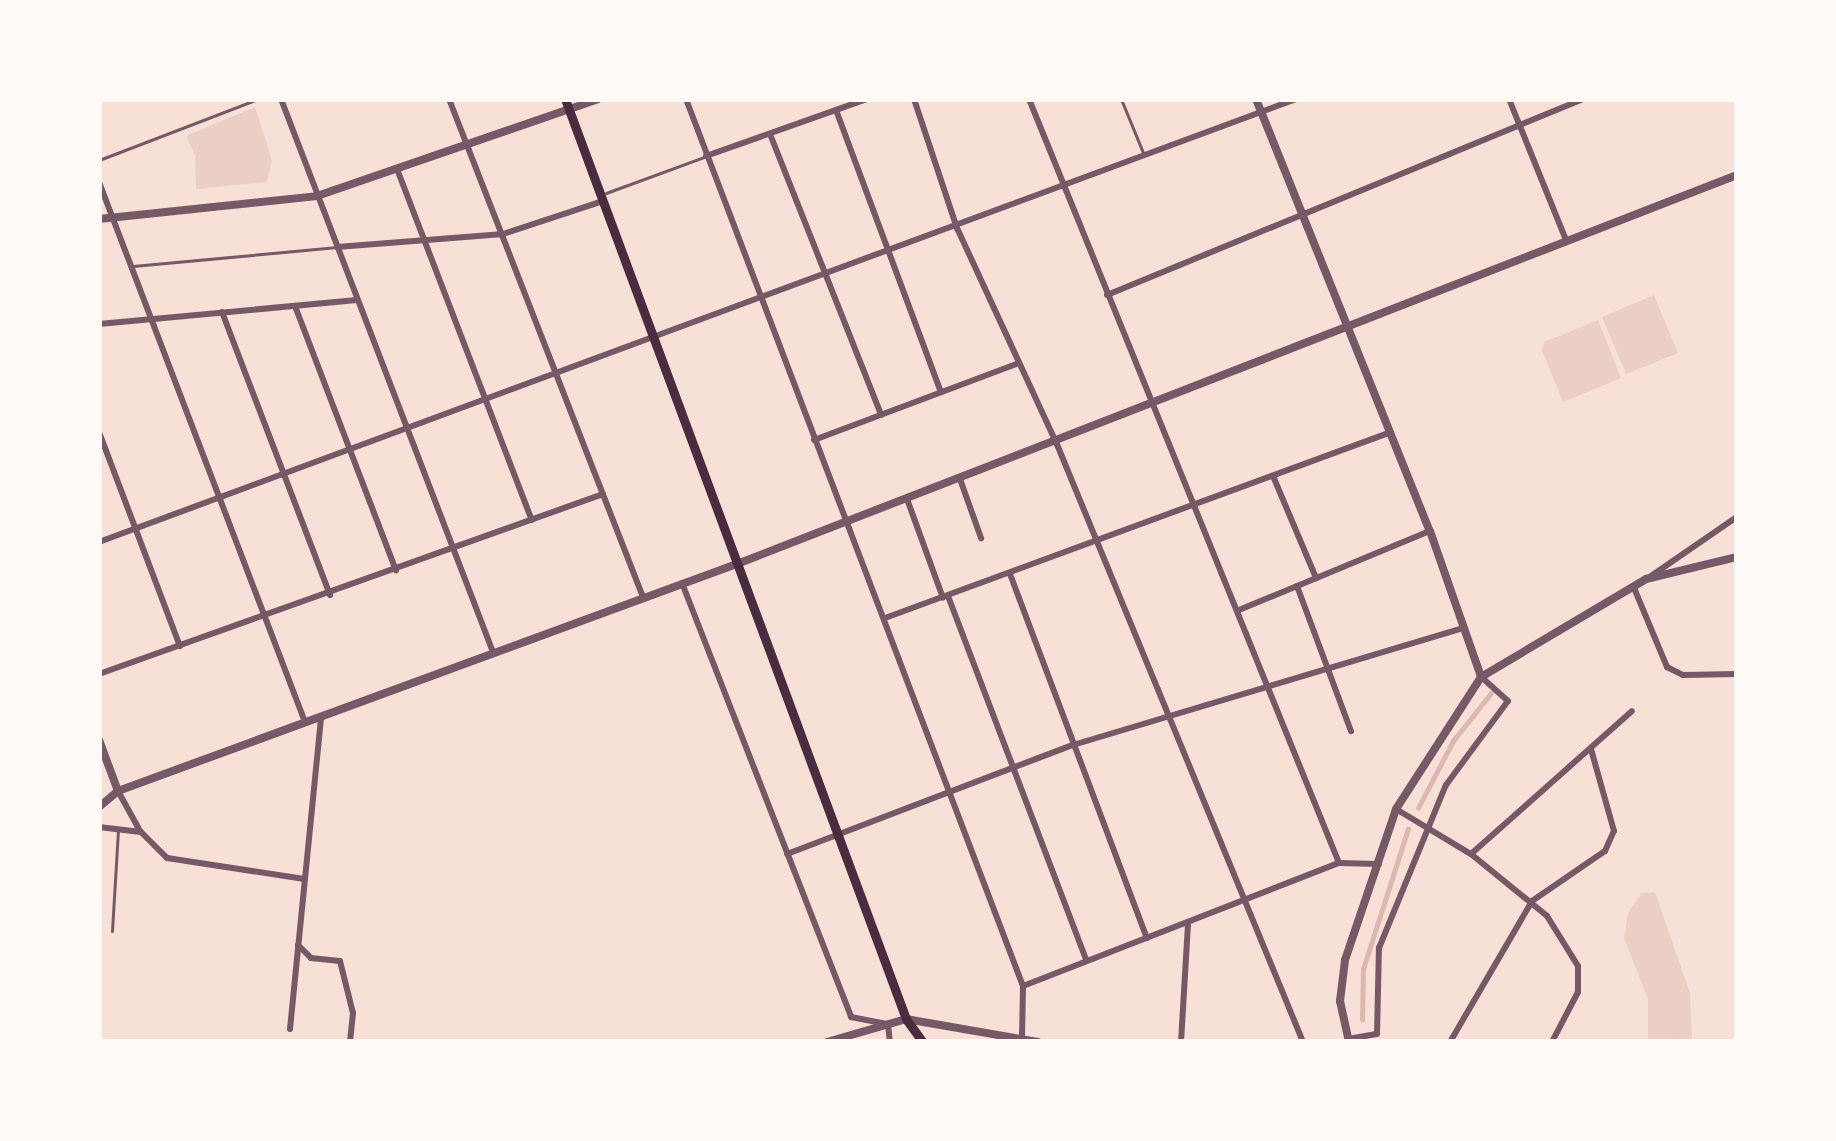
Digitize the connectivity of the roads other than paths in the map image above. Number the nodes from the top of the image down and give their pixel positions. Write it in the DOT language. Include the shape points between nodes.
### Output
graph roads {
  1 [pos="258,99"];
  2 [pos="281,99"];
  3 [pos="449,99"];
  4 [pos="598,99"];
  5 [pos="686,99"];
  6 [pos="867,99"];
  7 [pos="914,99"];
  8 [pos="1028,99"];
  9 [pos="1121,99"];
  10 [pos="1256,99"];
  11 [pos="1296,99"];
  12 [pos="1509,99"];
  13 [pos="1582,99"];
  14 [pos="567,105"];
  15 [pos="836,110"];
  16 [pos="1261,113"];
  17 [pos="1519,124"];
  18 [pos="770,134"];
  19 [pos="468,145"];
  20 [pos="1145,156"];
  21 [pos="706,157"];
  22 [pos="99,160"];
  23 [pos="398,169"];
  24 [pos="1737,175"];
  25 [pos="99,182"];
  26 [pos="1063,186"];
  27 [pos="317,196"];
  28 [pos="602,198"];
  29 [pos="1301,213"];
  30 [pos="112,217"];
  31 [pos="99,219"];
  32 [pos="957,228"];
  33 [pos="502,234"];
  34 [pos="422,239"];
  35 [pos="1567,243"];
  36 [pos="337,247"];
  37 [pos="886,253"];
  38 [pos="131,266"];
  39 [pos="825,276"];
  40 [pos="1107,295"];
  41 [pos="357,300"];
  42 [pos="758,301"];
  43 [pos="295,306"];
  44 [pos="222,312"];
  45 [pos="150,319"];
  46 [pos="99,324"];
  47 [pos="1348,328"];
  48 [pos="654,340"];
  49 [pos="1018,363"];
  50 [pos="557,376"];
  51 [pos="941,392"];
  52 [pos="486,401"];
  53 [pos="1151,405"];
  54 [pos="881,415"];
  55 [pos="408,431"];
  56 [pos="99,432"];
  57 [pos="1390,432"];
  58 [pos="814,440"];
  59 [pos="1056,442"];
  60 [pos="350,452"];
  61 [pos="287,474"];
  62 [pos="1273,476"];
  63 [pos="960,479"];
  64 [pos="603,494"];
  65 [pos="219,499"];
  66 [pos="907,499"];
  67 [pos="1193,505"];
  68 [pos="1737,517"];
  69 [pos="532,520"];
  70 [pos="846,522"];
  71 [pos="135,530"];
  72 [pos="1430,532"];
  73 [pos="981,538"];
  74 [pos="99,542"];
  75 [pos="1097,542"];
  76 [pos="454,549"];
  77 [pos="1737,557"];
  78 [pos="737,564"];
  79 [pos="396,571"];
  80 [pos="1010,574"];
  81 [pos="1316,578"];
  82 [pos="1646,579"];
  83 [pos="682,583"];
  84 [pos="1297,586"];
  85 [pos="1634,588"];
  86 [pos="330,595"];
  87 [pos="643,597"];
  88 [pos="946,597"];
  89 [pos="1237,610"];
  90 [pos="264,616"];
  91 [pos="885,618"];
  92 [pos="1463,628"];
  93 [pos="180,646"];
  94 [pos="493,652"];
  95 [pos="1328,669"];
  96 [pos="99,674"];
  97 [pos="1737,674"];
  98 [pos="1481,677"];
  99 [pos="1267,687"];
  100 [pos="1632,711"];
  101 [pos="321,717"];
  102 [pos="1168,718"];
  103 [pos="304,722"];
  104 [pos="1351,731"];
  105 [pos="99,740"];
  106 [pos="1073,745"];
  107 [pos="1591,748"];
  108 [pos="1016,766"];
  109 [pos="948,790"];
  110 [pos="118,791"];
  111 [pos="99,807"];
  112 [pos="1396,809"];
  113 [pos="99,827"];
  114 [pos="1428,828"];
  115 [pos="118,830"];
  116 [pos="141,832"];
  117 [pos="837,834"];
  118 [pos="787,854"];
  119 [pos="1471,854"];
  120 [pos="1339,863"];
  121 [pos="1378,864"];
  122 [pos="304,879"];
  123 [pos="1245,901"];
  124 [pos="1532,901"];
  125 [pos="1188,923"];
  126 [pos="112,931"];
  127 [pos="1147,938"];
  128 [pos="298,945"];
  129 [pos="1086,959"];
  130 [pos="1023,986"];
  131 [pos="906,1019"];
  132 [pos="888,1024"];
  133 [pos="290,1029"];
  134 [pos="1022,1038"];
  135 [pos="1348,1040"];
  136 [pos="350,1042"];
  137 [pos="827,1042"];
  138 [pos="890,1042"];
  139 [pos="922,1042"];
  140 [pos="1038,1042"];
  141 [pos="1180,1042"];
  142 [pos="1304,1042"];
  143 [pos="1450,1042"];
  144 [pos="1552,1042"];
  1 -- 22 [label="lane"];
  2 -- 27 [label="street"];
  3 -- 19 [label="street"];
  4 -- 14 [label="street"];
  5 -- 21 [label="street"];
  6 -- 15 [label="street"];
  7 -- 32 [label="street"];
  8 -- 26 [label="street"];
  9 -- 20 [label="lane"];
  10 -- 16 [label="street"];
  11 -- 16 [label="street"];
  12 -- 17 [label="street"];
  13 -- 17 [label="street"];
  14 -- 19 [label="street"];
  14 -- 28 [label="main road"];
  15 -- 18 [label="street"];
  15 -- 37 [label="street"];
  16 -- 20 [label="street"];
  16 -- 29 [label="street"];
  17 -- 29 [label="street"];
  17 -- 35 [label="street"];
  18 -- 21 [label="street"];
  18 -- 39 [label="street"];
  19 -- 23 [label="street"];
  19 -- 33 [label="street"];
  20 -- 26 [label="street"];
  21 -- 28 [label="lane"];
  21 -- 42 [label="street"];
  23 -- 27 [label="street"];
  23 -- 34 [label="street"];
  24 -- 35 [label="street"];
  25 -- 30 [label="street"];
  26 -- 32 [label="street"];
  26 -- 40 [label="street"];
  27 -- 30 [label="street"];
  27 -- 36 [label="street"];
  28 -- 33 [label="street"];
  28 -- 48 [label="main road"];
  29 -- 40 [label="street"];
  29 -- 47 [label="street"];
  30 -- 31 [label="street"];
  30 -- 38 [label="street"];
  32 -- 37 [label="street"];
  32 -- 49 [label="street"];
  33 -- 34 [label="street"];
  33 -- 50 [label="street"];
  34 -- 36 [label="street"];
  34 -- 52 [label="street"];
  35 -- 47 [label="street"];
  36 -- 38 [label="lane"];
  36 -- 41 [label="street"];
  37 -- 39 [label="street"];
  37 -- 51 [label="street"];
  38 -- 45 [label="street"];
  39 -- 42 [label="street"];
  39 -- 54 [label="street"];
  40 -- 53 [label="street"];
  41 -- 43 [label="street"];
  41 -- 55 [label="street"];
  42 -- 48 [label="street"];
  42 -- 58 [label="street"];
  43 -- 44 [label="street"];
  43 -- 60 [label="street"];
  44 -- 45 [label="street"];
  44 -- 61 [label="street"];
  45 -- 46 [label="street"];
  45 -- 65 [label="street"];
  47 -- 53 [label="street"];
  47 -- 57 [label="street"];
  48 -- 50 [label="street"];
  48 -- 78 [label="main road"];
  49 -- 51 [label="street"];
  49 -- 59 [label="street"];
  50 -- 52 [label="street"];
  50 -- 64 [label="street"];
  51 -- 54 [label="street"];
  52 -- 55 [label="street"];
  52 -- 69 [label="street"];
  53 -- 59 [label="street"];
  53 -- 67 [label="street"];
  54 -- 58 [label="street"];
  55 -- 60 [label="street"];
  55 -- 76 [label="street"];
  56 -- 71 [label="street"];
  57 -- 62 [label="street"];
  57 -- 72 [label="street"];
  58 -- 70 [label="street"];
  59 -- 63 [label="street"];
  59 -- 75 [label="street"];
  60 -- 61 [label="street"];
  60 -- 79 [label="street"];
  61 -- 65 [label="street"];
  61 -- 86 [label="street"];
  62 -- 67 [label="street"];
  62 -- 81 [label="street"];
  63 -- 66 [label="street"];
  63 -- 73 [label="street"];
  64 -- 69 [label="street"];
  64 -- 87 [label="street"];
  65 -- 71 [label="street"];
  65 -- 90 [label="street"];
  66 -- 70 [label="street"];
  66 -- 88 [label="street"];
  67 -- 75 [label="street"];
  67 -- 89 [label="street"];
  68 -- 82 [label="street"];
  69 -- 76 [label="street"];
  70 -- 78 [label="street"];
  70 -- 91 [label="street"];
  71 -- 74 [label="street"];
  71 -- 93 [label="street"];
  72 -- 81 [label="street"];
  72 -- 92 [label="street"];
  75 -- 80 [label="street"];
  75 -- 102 [label="street"];
  76 -- 79 [label="street"];
  76 -- 94 [label="street"];
  77 -- 82 [label="street"];
  78 -- 83 [label="street"];
  78 -- 117 [label="main road"];
  79 -- 86 [label="street"];
  80 -- 88 [label="street"];
  80 -- 106 [label="street"];
  81 -- 84 [label="street"];
  82 -- 85 [label="street"];
  83 -- 87 [label="street"];
  83 -- 118 [label="street"];
  84 -- 89 [label="street"];
  84 -- 95 [label="street"];
  85 -- 97 [label="street" via="1667,667 1684,675"];
  85 -- 98 [label="street"];
  86 -- 90 [label="street"];
  87 -- 94 [label="street"];
  88 -- 91 [label="street"];
  88 -- 108 [label="street"];
  89 -- 99 [label="street"];
  90 -- 93 [label="street"];
  90 -- 103 [label="street"];
  91 -- 109 [label="street"];
  92 -- 95 [label="street"];
  92 -- 98 [label="street"];
  93 -- 96 [label="street"];
  94 -- 101 [label="street"];
  95 -- 99 [label="street"];
  95 -- 104 [label="street"];
  98 -- 112 [label="street"];
  98 -- 114 [label="street" via="1508,700 1462,757"];
  99 -- 102 [label="street"];
  99 -- 120 [label="street"];
  100 -- 107 [label="street"];
  101 -- 103 [label="street"];
  101 -- 122 [label="street"];
  102 -- 106 [label="street"];
  102 -- 123 [label="street"];
  103 -- 110 [label="street"];
  105 -- 110 [label="street"];
  106 -- 108 [label="street"];
  106 -- 127 [label="street"];
  107 -- 119 [label="street"];
  107 -- 124 [label="street" via="1614,831 1605,850"];
  108 -- 109 [label="street"];
  108 -- 129 [label="street"];
  109 -- 117 [label="street"];
  109 -- 130 [label="street"];
  110 -- 111 [label="street"];
  110 -- 116 [label="street"];
  112 -- 114 [label="street"];
  112 -- 121 [label="street"];
  113 -- 115 [label="street"];
  114 -- 119 [label="street"];
  114 -- 135 [label="street" via="1378,948 1377,1034"];
  115 -- 116 [label="street"];
  115 -- 126 [label="lane"];
  116 -- 122 [label="street" via="166,858"];
  117 -- 118 [label="street"];
  117 -- 131 [label="main road"];
  118 -- 132 [label="street" via="851,1017"];
  119 -- 124 [label="street"];
  120 -- 121 [label="street"];
  120 -- 123 [label="street"];
  121 -- 135 [label="street" via="1345,960 1340,1000"];
  122 -- 128 [label="street"];
  123 -- 125 [label="street"];
  123 -- 142 [label="street"];
  124 -- 143 [label="street"];
  124 -- 144 [label="street" via="1578,966 1578,992"];
  125 -- 127 [label="street"];
  125 -- 141 [label="street"];
  127 -- 129 [label="street"];
  128 -- 133 [label="street"];
  128 -- 136 [label="street" via="311,958 340,961"];
  129 -- 130 [label="street"];
  130 -- 134 [label="street"];
  131 -- 132 [label="street"];
  131 -- 134 [label="street"];
  131 -- 139 [label="main road"];
  132 -- 137 [label="street"];
  132 -- 138 [label="street"];
  134 -- 140 [label="street"];
}
